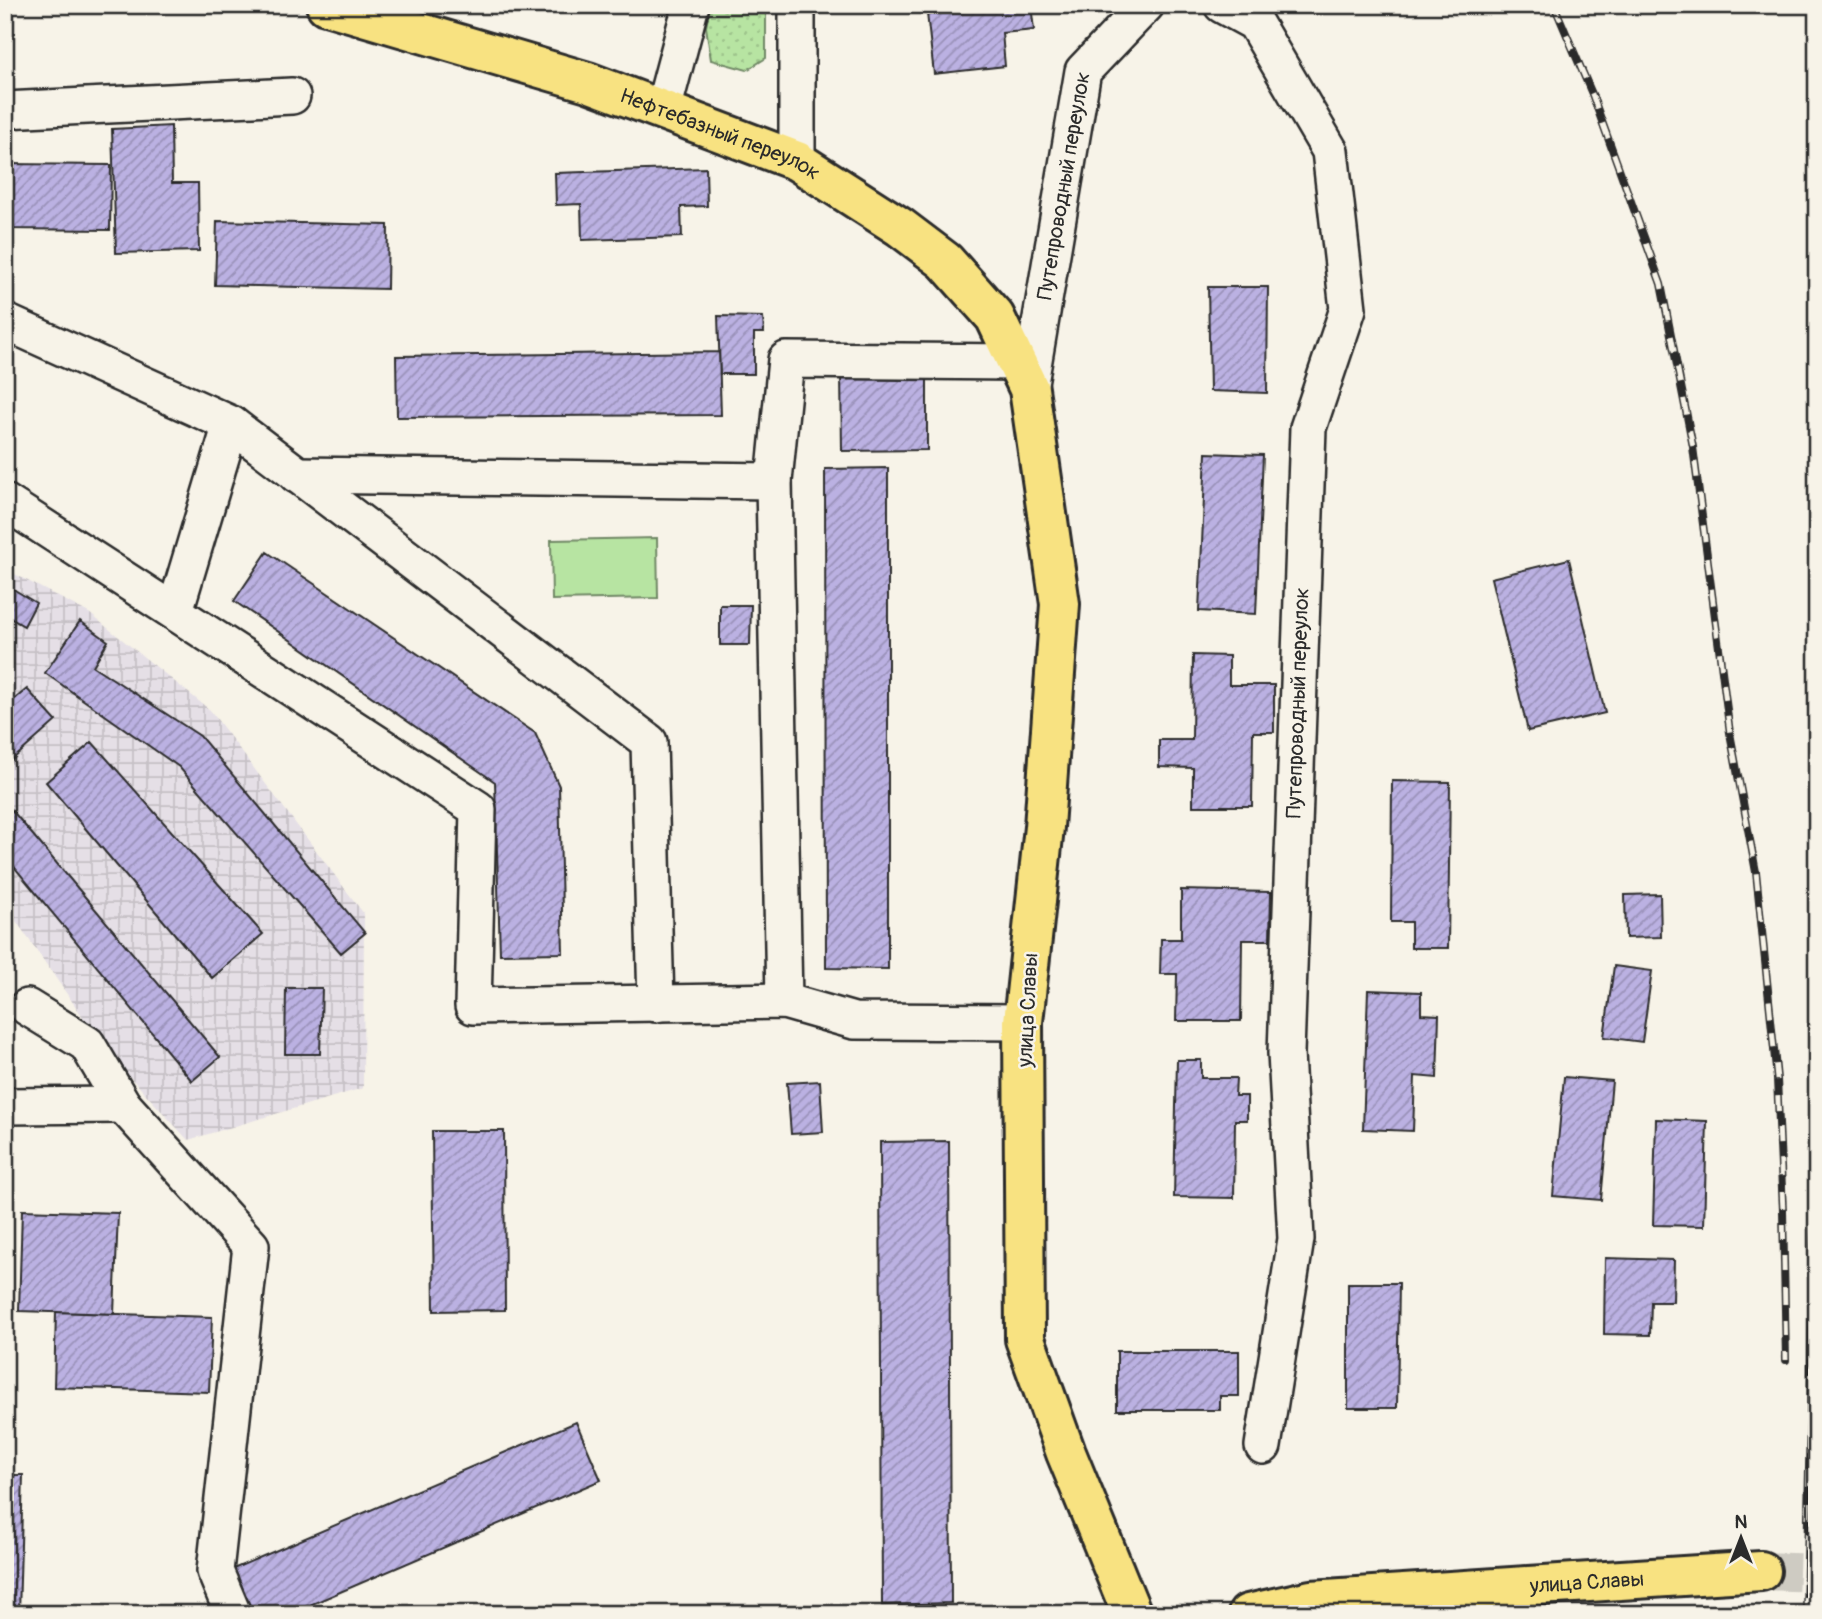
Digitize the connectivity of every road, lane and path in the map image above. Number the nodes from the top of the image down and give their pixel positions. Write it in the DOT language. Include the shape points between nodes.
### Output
graph roads {
  1 [pos="326,5"];
  2 [pos="691,5"];
  3 [pos="797,5"];
  4 [pos="1146,5"];
  5 [pos="1222,5"];
  6 [pos="292,96"];
  7 [pos="5,110"];
  8 [pos="663,110"];
  9 [pos="797,161"];
  10 [pos="8,323"];
  11 [pos="1022,375"];
  12 [pos="230,424"];
  13 [pos="297,475"];
  14 [pos="774,481"];
  15 [pos="5,502"];
  16 [pos="175,611"];
  17 [pos="784,1001"];
  18 [pos="656,1004"];
  19 [pos="27,1007"];
  20 [pos="1023,1022"];
  21 [pos="123,1105"];
  22 [pos="5,1106"];
  23 [pos="1263,1446"];
  24 [pos="1761,1571"];
  25 [pos="233,1614"];
  26 [pos="1132,1614"];
  27 [pos="1248,1614"];
  1 -- 8 [label="main road, Нефтебазный переулок" via="588,82"];
  2 -- 8 [label="street"];
  3 -- 9 [label="street"];
  4 -- 11 [label="street, Путепроводный переулок" via="1083,71"];
  5 -- 23 [label="street, Путепроводный переулок" via="1255,23 1330,150 1348,309 1308,428 1286,1053 1296,1239"];
  6 -- 7 [label="street"];
  8 -- 9 [label="main road, Нефтебазный переулок"];
  9 -- 11 [label="main road, Нефтебазный переулок" via="945,261 995,317"];
  10 -- 12 [label="street"];
  11 -- 14 [label="street" via="786,360"];
  11 -- 20 [label="main road, улица Славы" via="1059,604 1044,827"];
  12 -- 13 [label="street"];
  12 -- 16 [label="street"];
  13 -- 14 [label="street"];
  13 -- 18 [label="street" via="649,742"];
  14 -- 17 [label="street"];
  15 -- 16 [label="street"];
  16 -- 18 [label="street" via="478,809 473,1006"];
  17 -- 18 [label="street"];
  17 -- 20 [label="street" via="854,1021"];
  19 -- 21 [label="street" via="87,1044"];
  20 -- 26 [label="main road, улица Славы" via="1025,1339"];
  21 -- 22 [label="street"];
  21 -- 25 [label="street" via="251,1246 215,1571"];
  24 -- 27 [label="main road, улица Славы" via="1311,1600"];
}
